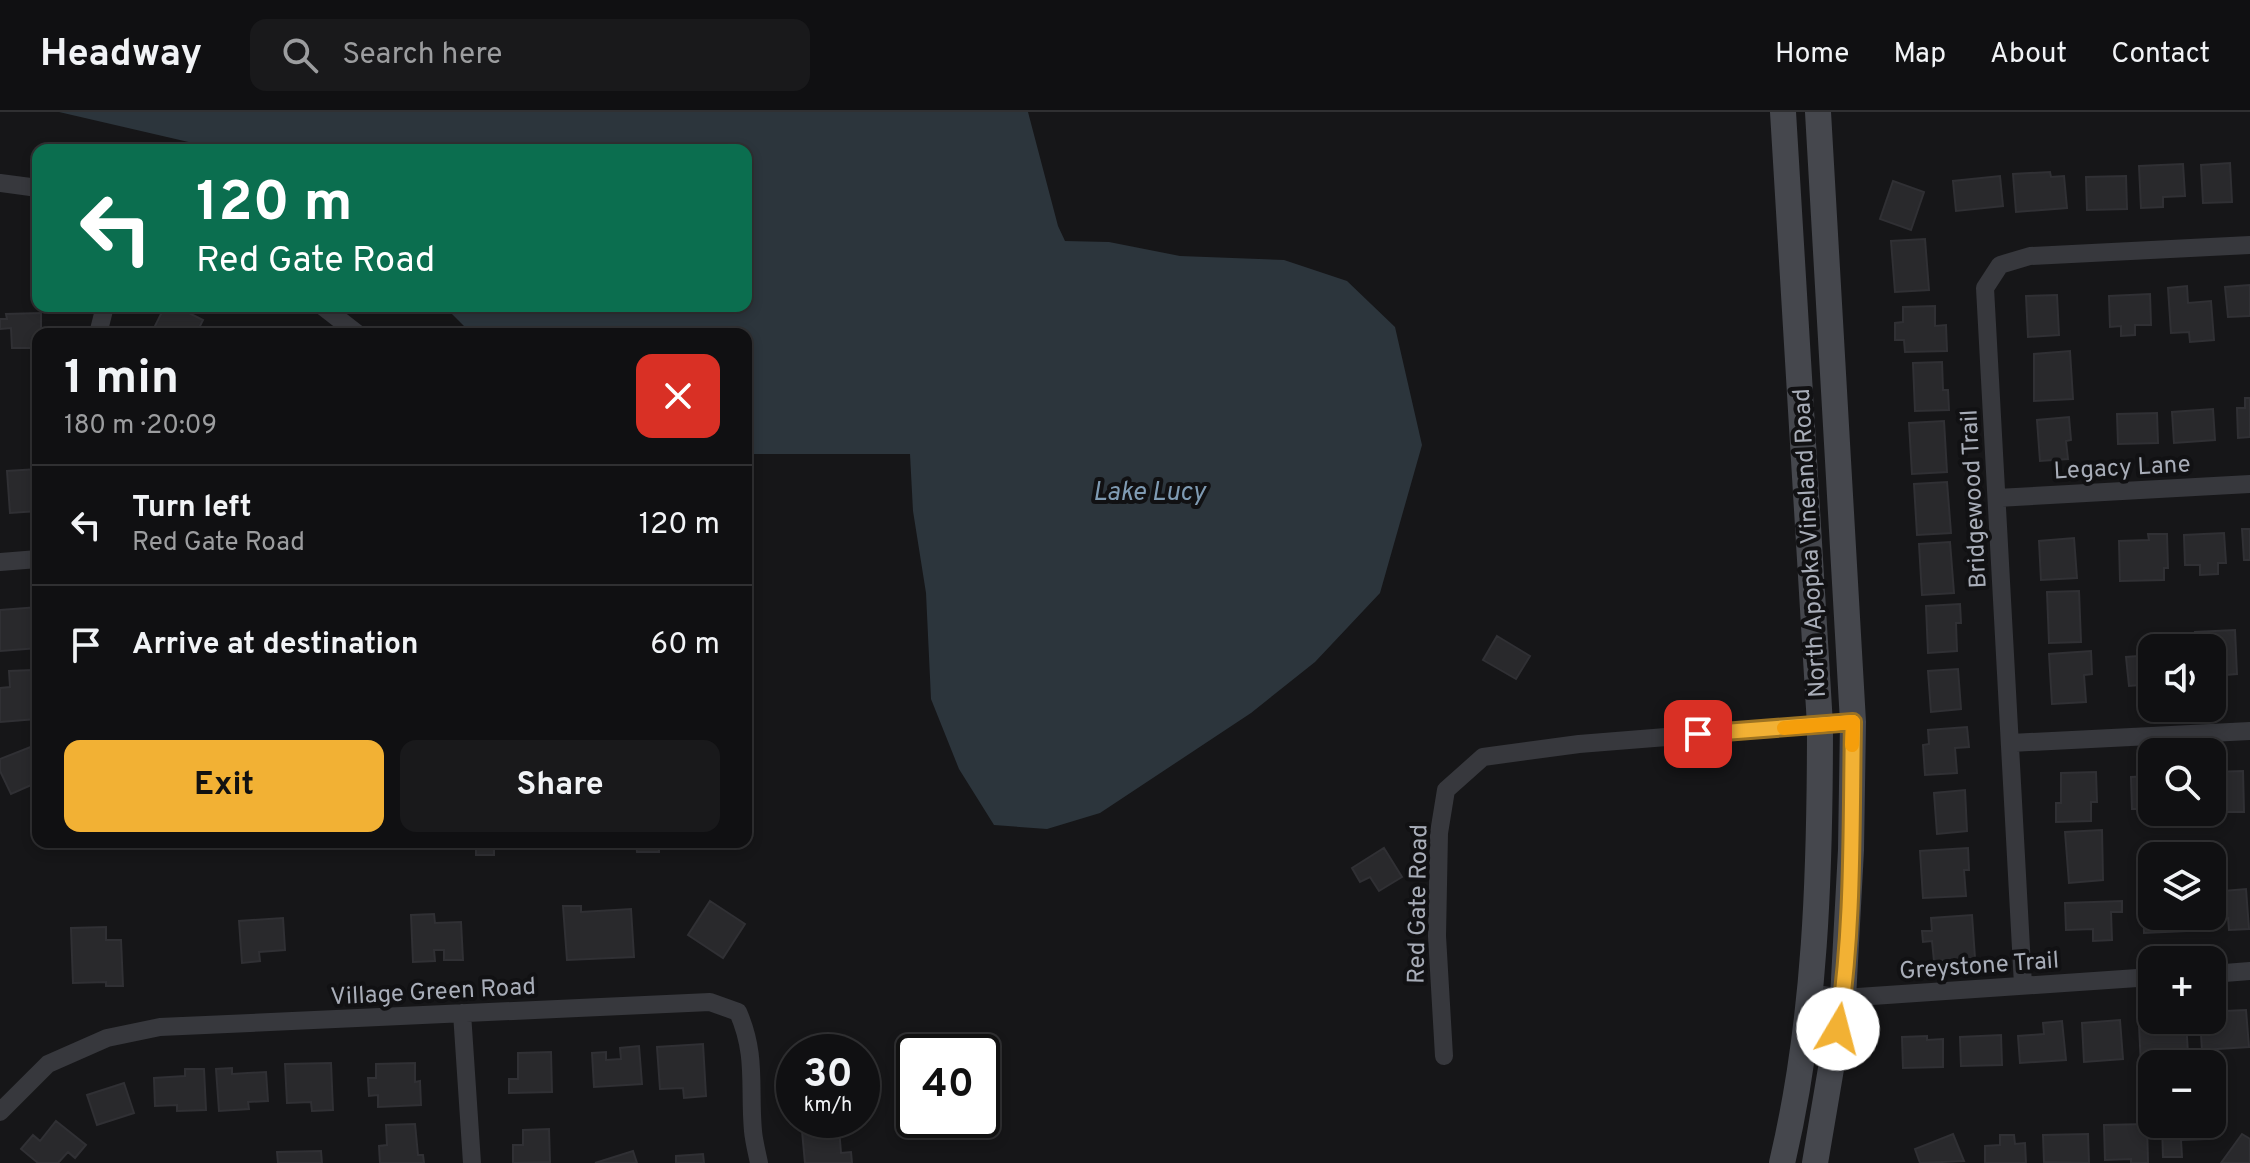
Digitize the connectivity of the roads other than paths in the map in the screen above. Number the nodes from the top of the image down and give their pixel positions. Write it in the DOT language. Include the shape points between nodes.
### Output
graph roads {
  1 [pos="1783,112"];
  2 [pos="1818,112"];
  3 [pos="0,183"];
  4 [pos="32,187"];
  5 [pos="2250,245"];
  6 [pos="330,312"];
  7 [pos="350,328"];
  8 [pos="2250,484"];
  9 [pos="1997,498"];
  10 [pos="32,559"];
  11 [pos="0,562"];
  12 [pos="1853,722"];
  13 [pos="1820,725"];
  14 [pos="2250,731"];
  15 [pos="2011,743"];
  16 [pos="2250,971"];
  17 [pos="2226,973"];
  18 [pos="2138,978"];
  19 [pos="2023,985"];
  20 [pos="1809,993"];
  21 [pos="1843,998"];
  22 [pos="462,1013"];
  23 [pos="1444,1056"];
  24 [pos="0,1112"];
  25 [pos="472,1163"];
  26 [pos="759,1163"];
  27 [pos="1782,1163"];
  28 [pos="1815,1163"];
  1 -- 13 [label="street, North Apopka Vineland Road"];
  2 -- 12 [label="street, North Apopka Vineland Road"];
  3 -- 4 [label="street"];
  5 -- 9 [label="street, Bridgewood Trail" via="2030,256 2000,265 1985,288"];
  6 -- 7 [label="street"];
  8 -- 9 [label="street, Legacy Lane"];
  9 -- 15 [label="street, Bridgewood Trail"];
  10 -- 11 [label="street"];
  12 -- 13 [label="street, Red Gate Road"];
  12 -- 21 [label="street, North Apopka Vineland Road"];
  13 -- 20 [label="street, North Apopka Vineland Road" via="1820,858"];
  13 -- 23 [label="street, Red Gate Road" via="1483,757 1446,790 1439,833 1437,936"];
  14 -- 15 [label="street"];
  15 -- 19 [label="street, Bridgewood Trail"];
  16 -- 17 [label="street"];
  18 -- 19 [label="street, Greystone Trail"];
  19 -- 21 [label="street, Greystone Trail"];
  20 -- 21 [label="street, Greystone Trail"];
  20 -- 27 [label="street, North Apopka Vineland Road"];
  21 -- 28 [label="street, North Apopka Vineland Road"];
  22 -- 24 [label="street, Village Green Road" via="160,1027 107,1038 48,1064"];
  22 -- 25 [label="street"];
  22 -- 26 [label="street, Village Green Road" via="710,1002 738,1012 752,1062"];
}
